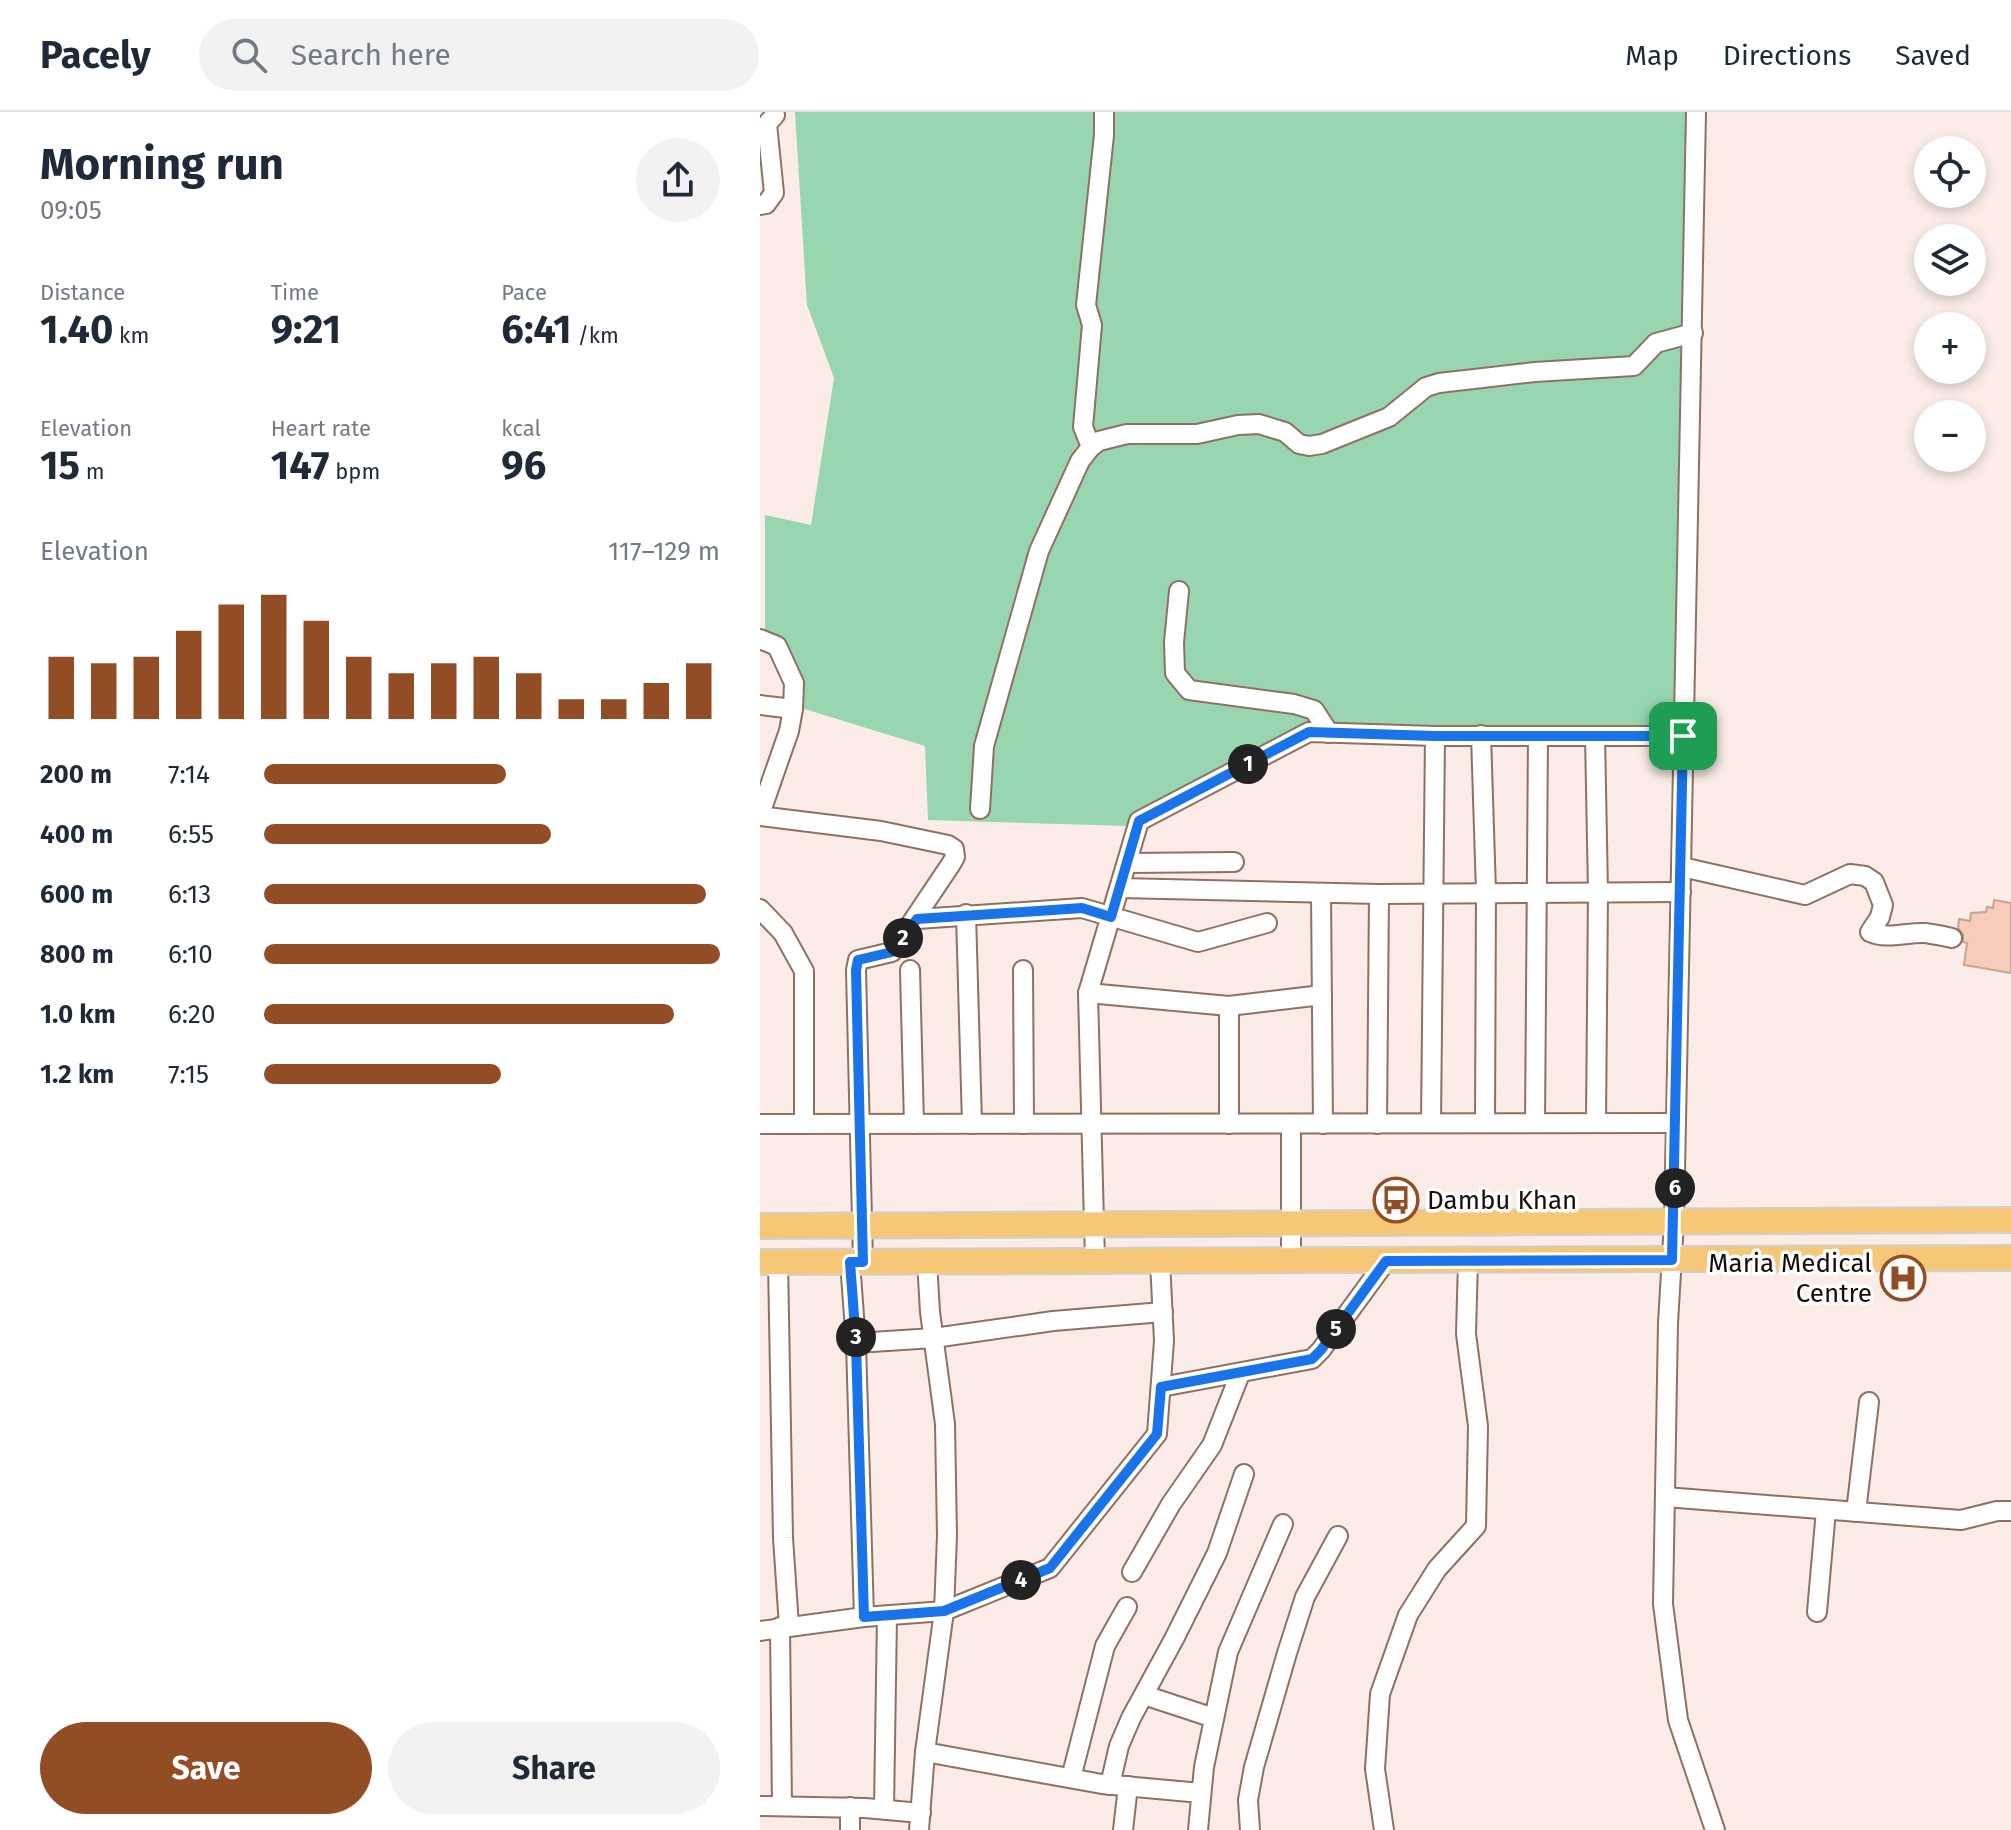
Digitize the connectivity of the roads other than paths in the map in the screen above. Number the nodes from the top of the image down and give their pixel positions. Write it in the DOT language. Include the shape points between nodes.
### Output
graph roads {
  1 [pos="774,112"];
  2 [pos="1104,112"];
  3 [pos="1696,112"];
  4 [pos="760,205"];
  5 [pos="1693,333"];
  6 [pos="1091,447"];
  7 [pos="1179,591"];
  8 [pos="760,639"];
  9 [pos="760,705"];
  10 [pos="793,709"];
  11 [pos="1329,733"];
  12 [pos="1481,735"];
  13 [pos="1435,736"];
  14 [pos="1538,736"];
  15 [pos="1595,736"];
  16 [pos="1683,736"];
  17 [pos="980,809"];
  18 [pos="760,815"];
  19 [pos="1234,862"];
  20 [pos="1127,863"];
  21 [pos="1682,867"];
  22 [pos="1120,888"];
  23 [pos="1486,892"];
  24 [pos="1537,892"];
  25 [pos="1598,892"];
  26 [pos="1681,892"];
  27 [pos="1321,893"];
  28 [pos="1379,894"];
  29 [pos="1434,894"];
  30 [pos="760,909"];
  31 [pos="966,914"];
  32 [pos="1111,917"];
  33 [pos="917,919"];
  34 [pos="1267,923"];
  35 [pos="1952,938"];
  36 [pos="910,970"];
  37 [pos="1023,970"];
  38 [pos="1088,993"];
  39 [pos="1322,995"];
  40 [pos="1229,1006"];
  41 [pos="1431,1123"];
  42 [pos="1485,1123"];
  43 [pos="1535,1123"];
  44 [pos="1596,1123"];
  45 [pos="1676,1123"];
  46 [pos="760,1124"];
  47 [pos="804,1124"];
  48 [pos="860,1124"];
  49 [pos="914,1124"];
  50 [pos="972,1124"];
  51 [pos="1024,1124"];
  52 [pos="1093,1124"];
  53 [pos="1229,1124"];
  54 [pos="1291,1124"];
  55 [pos="1323,1124"];
  56 [pos="1377,1124"];
  57 [pos="2011,1220"];
  58 [pos="1674,1222"];
  59 [pos="1292,1224"];
  60 [pos="1094,1225"];
  61 [pos="760,1226"];
  62 [pos="863,1226"];
  63 [pos="2011,1258"];
  64 [pos="1468,1260"];
  65 [pos="1672,1260"];
  66 [pos="927,1261"];
  67 [pos="1095,1261"];
  68 [pos="1160,1261"];
  69 [pos="1291,1261"];
  70 [pos="1386,1261"];
  71 [pos="769,1262"];
  72 [pos="856,1262"];
  73 [pos="1163,1312"];
  74 [pos="934,1338"];
  75 [pos="856,1343"];
  76 [pos="1240,1374"];
  77 [pos="1161,1387"];
  78 [pos="1869,1402"];
  79 [pos="1244,1474"];
  80 [pos="1665,1497"];
  81 [pos="1826,1510"];
  82 [pos="2011,1511"];
  83 [pos="1856,1512"];
  84 [pos="1283,1524"];
  85 [pos="1338,1536"];
  86 [pos="1132,1572"];
  87 [pos="1127,1607"];
  88 [pos="944,1611"];
  89 [pos="1817,1612"];
  90 [pos="887,1616"];
  91 [pos="864,1617"];
  92 [pos="772,1625"];
  93 [pos="1144,1695"];
  94 [pos="1214,1718"];
  95 [pos="925,1752"];
  96 [pos="1071,1778"];
  97 [pos="1119,1786"];
  98 [pos="1201,1793"];
  99 [pos="760,1806"];
  100 [pos="782,1806"];
  101 [pos="850,1807"];
  102 [pos="884,1809"];
  103 [pos="920,1822"];
  104 [pos="850,1830"];
  105 [pos="1123,1830"];
  106 [pos="1198,1830"];
  107 [pos="1250,1830"];
  108 [pos="1384,1830"];
  109 [pos="1715,1830"];
  1 -- 4 [label="street" via="767,124 774,193"];
  2 -- 6 [label="street" via="1086,305 1092,325 1083,427"];
  3 -- 5 [label="street"];
  5 -- 6 [label="street" via="1656,343 1634,366 1439,383 1380,422 1322,444 1299,444 1285,432 1259,424 1197,434 1127,434"];
  5 -- 16 [label="street"];
  6 -- 17 [label="street" via="1039,551 984,746"];
  7 -- 11 [label="street" via="1175,673 1189,690 1314,710"];
  8 -- 10 [label="street" via="777,646 794,683"];
  9 -- 10 [label="street"];
  10 -- 18 [label="street"];
  11 -- 13 [label="street"];
  11 -- 20 [label="street" via="1309,732 1139,821"];
  12 -- 13 [label="street"];
  12 -- 14 [label="street"];
  12 -- 23 [label="street"];
  13 -- 29 [label="street"];
  14 -- 15 [label="street"];
  14 -- 24 [label="street"];
  15 -- 16 [label="street"];
  15 -- 25 [label="street"];
  16 -- 21 [label="street"];
  18 -- 33 [label="street" via="948,845 955,857"];
  19 -- 20 [label="street"];
  20 -- 22 [label="street"];
  21 -- 26 [label="street"];
  21 -- 35 [label="street" via="1805,895 1850,874 1865,876 1874,882 1883,905 1870,932"];
  22 -- 27 [label="street"];
  22 -- 32 [label="street"];
  23 -- 24 [label="street"];
  23 -- 29 [label="street"];
  23 -- 42 [label="street"];
  24 -- 25 [label="street"];
  24 -- 43 [label="street"];
  25 -- 26 [label="street"];
  25 -- 44 [label="street"];
  26 -- 45 [label="street"];
  27 -- 28 [label="street"];
  27 -- 39 [label="street"];
  28 -- 29 [label="street"];
  28 -- 56 [label="street"];
  29 -- 41 [label="street"];
  30 -- 47 [label="street" via="783,933 804,971"];
  31 -- 32 [label="street" via="1082,908"];
  31 -- 33 [label="street"];
  31 -- 50 [label="street"];
  32 -- 34 [label="street" via="1198,942"];
  32 -- 38 [label="street"];
  33 -- 48 [label="street" via="892,952 858,960"];
  36 -- 49 [label="street"];
  37 -- 51 [label="street"];
  38 -- 40 [label="street"];
  38 -- 52 [label="street"];
  39 -- 40 [label="street"];
  39 -- 55 [label="street"];
  40 -- 53 [label="street"];
  41 -- 42 [label="street"];
  41 -- 56 [label="street"];
  42 -- 43 [label="street"];
  43 -- 44 [label="street"];
  44 -- 45 [label="street"];
  45 -- 58 [label="street"];
  46 -- 47 [label="street"];
  47 -- 48 [label="street"];
  48 -- 49 [label="street"];
  48 -- 62 [label="street"];
  49 -- 50 [label="street"];
  50 -- 51 [label="street"];
  51 -- 52 [label="street"];
  52 -- 53 [label="street"];
  52 -- 60 [label="street"];
  53 -- 54 [label="street"];
  54 -- 55 [label="street"];
  54 -- 59 [label="street"];
  55 -- 56 [label="street"];
  57 -- 58 [label="main road"];
  58 -- 59 [label="main road"];
  58 -- 65 [label="street"];
  59 -- 60 [label="main road"];
  59 -- 69 [label="street"];
  60 -- 62 [label="main road"];
  60 -- 67 [label="street"];
  61 -- 62 [label="main road"];
  62 -- 72 [label="street"];
  63 -- 65 [label="main road"];
  64 -- 65 [label="main road"];
  64 -- 70 [label="main road"];
  64 -- 108 [label="street" via="1466,1334 1478,1426 1476,1526 1437,1569 1408,1615 1380,1694 1375,1769"];
  65 -- 80 [label="street"];
  66 -- 67 [label="main road"];
  66 -- 72 [label="main road"];
  66 -- 74 [label="street"];
  67 -- 68 [label="main road"];
  68 -- 69 [label="main road"];
  68 -- 73 [label="street"];
  69 -- 70 [label="main road"];
  70 -- 76 [label="street" via="1312,1359"];
  71 -- 72 [label="main road"];
  71 -- 92 [label="street" via="783,1538"];
  72 -- 75 [label="street"];
  73 -- 74 [label="street"];
  73 -- 77 [label="street"];
  74 -- 75 [label="street"];
  74 -- 88 [label="street" via="945,1424"];
  75 -- 91 [label="street"];
  76 -- 77 [label="street"];
  76 -- 86 [label="street" via="1212,1445"];
  77 -- 88 [label="street" via="1157,1434 1050,1568"];
  78 -- 83 [label="street"];
  79 -- 93 [label="street" via="1217,1553"];
  80 -- 81 [label="street"];
  80 -- 109 [label="street" via="1663,1604 1678,1720"];
  81 -- 83 [label="street"];
  81 -- 89 [label="street"];
  82 -- 83 [label="street" via="1961,1520"];
  84 -- 94 [label="street" via="1228,1652"];
  85 -- 107 [label="street" via="1305,1597 1287,1653 1254,1767"];
  87 -- 96 [label="street" via="1105,1646"];
  88 -- 90 [label="street"];
  88 -- 95 [label="street"];
  90 -- 91 [label="street"];
  90 -- 102 [label="street"];
  91 -- 92 [label="street"];
  92 -- 100 [label="street"];
  93 -- 94 [label="street"];
  93 -- 97 [label="street" via="1119,1746"];
  94 -- 98 [label="street"];
  95 -- 96 [label="street"];
  95 -- 103 [label="street"];
  96 -- 97 [label="street"];
  97 -- 98 [label="street"];
  97 -- 105 [label="street"];
  98 -- 106 [label="street"];
  99 -- 100 [label="street"];
  100 -- 101 [label="street"];
  101 -- 102 [label="street"];
  101 -- 104 [label="street"];
  102 -- 103 [label="street"];
}
